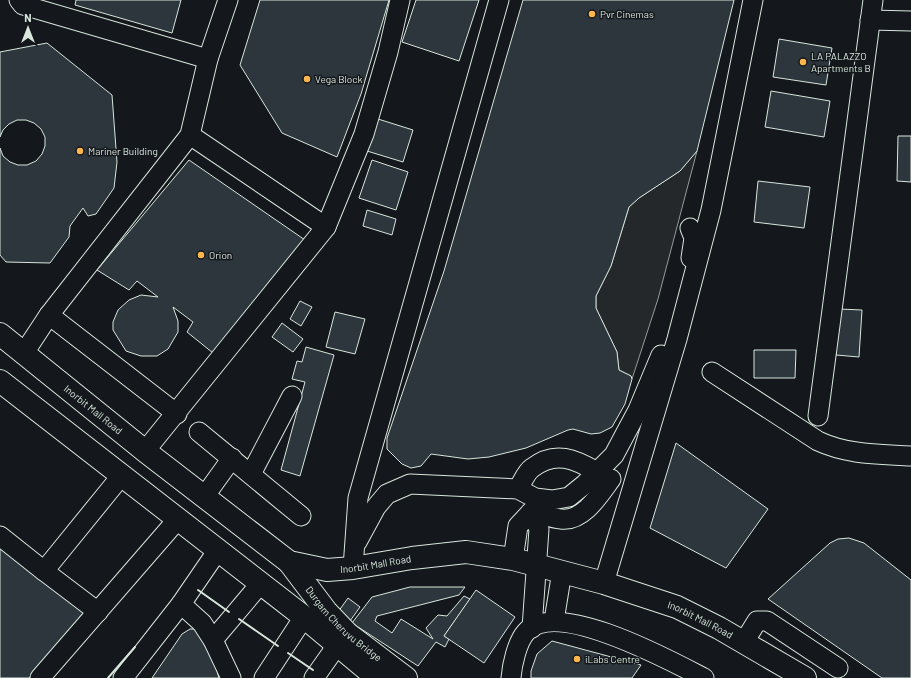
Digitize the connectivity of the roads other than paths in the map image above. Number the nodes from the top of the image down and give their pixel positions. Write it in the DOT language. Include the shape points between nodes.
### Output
graph roads {
  1 [pos="19,0"];
  2 [pos="228,0"];
  3 [pos="400,0"];
  4 [pos="499,0"];
  5 [pos="753,0"];
  6 [pos="873,0"];
  7 [pos="870,20"];
  8 [pos="911,21"];
  9 [pos="208,59"];
  10 [pos="190,135"];
  11 [pos="326,227"];
  12 [pos="690,228"];
  13 [pos="49,315"];
  14 [pos="0,334"];
  15 [pos="668,346"];
  16 [pos="24,353"];
  17 [pos="712,372"];
  18 [pos="0,381"];
  19 [pos="292,396"];
  20 [pos="177,414"];
  21 [pos="818,416"];
  22 [pos="199,432"];
  23 [pos="145,451"];
  24 [pos="911,456"];
  25 [pos="232,458"];
  26 [pos="251,474"];
  27 [pos="122,475"];
  28 [pos="604,476"];
  29 [pos="518,489"];
  30 [pos="204,497"];
  31 [pos="531,512"];
  32 [pos="301,516"];
  33 [pos="178,519"];
  34 [pos="0,536"];
  35 [pos="355,546"];
  36 [pos="218,550"];
  37 [pos="513,560"];
  38 [pos="289,562"];
  39 [pos="535,565"];
  40 [pos="353,568"];
  41 [pos="44,571"];
  42 [pos="562,571"];
  43 [pos="261,583"];
  44 [pos="604,583"];
  45 [pos="181,604"];
  46 [pos="98,612"];
  47 [pos="304,617"];
  48 [pos="554,621"];
  49 [pos="532,628"];
  50 [pos="213,640"];
  51 [pos="744,642"];
  52 [pos="338,644"];
  53 [pos="838,668"];
  54 [pos="40,678"];
  55 [pos="123,678"];
  56 [pos="230,678"];
  57 [pos="264,678"];
  58 [pos="314,678"];
  59 [pos="377,678"];
  60 [pos="406,678"];
  61 [pos="511,678"];
  62 [pos="704,678"];
  63 [pos="805,678"];
  1 -- 9 [label="street" via="23,5"];
  2 -- 9 [label="street"];
  3 -- 11 [label="street" via="364,134"];
  4 -- 35 [label="street" via="358,498"];
  5 -- 15 [label="street" via="711,210"];
  6 -- 7 [label="street"];
  7 -- 8 [label="street"];
  7 -- 21 [label="street"];
  9 -- 10 [label="street"];
  10 -- 11 [label="street"];
  10 -- 13 [label="street"];
  11 -- 20 [label="street"];
  12 -- 15 [label="street" via="694,238 692,253"];
  13 -- 16 [label="street"];
  13 -- 20 [label="street"];
  14 -- 16 [label="main road, Inorbit Mall Road"];
  15 -- 28 [label="street"];
  15 -- 44 [label="street"];
  16 -- 23 [label="main road, Inorbit Mall Road"];
  17 -- 24 [label="street" via="818,441 835,449"];
  18 -- 27 [label="main road"];
  19 -- 26 [label="street"];
  20 -- 23 [label="street"];
  22 -- 25 [label="street"];
  23 -- 30 [label="main road, Inorbit Mall Road"];
  25 -- 26 [label="street"];
  25 -- 30 [label="street"];
  26 -- 32 [label="street"];
  27 -- 33 [label="main road"];
  27 -- 41 [label="street"];
  28 -- 29 [label="street" via="569,497 552,500 535,498"];
  28 -- 29 [label="street" via="579,461 567,458 554,459 531,469"];
  28 -- 31 [label="street" via="594,502 577,516 563,520"];
  29 -- 35 [label="street" via="410,484 387,494"];
  30 -- 38 [label="main road, Inorbit Mall Road"];
  31 -- 37 [label="street" via="518,526"];
  31 -- 39 [label="street" via="539,529"];
  33 -- 36 [label="main road"];
  33 -- 46 [label="street"];
  34 -- 41 [label="street"];
  35 -- 40 [label="street"];
  36 -- 43 [label="main road"];
  36 -- 45 [label="street"];
  37 -- 39 [label="main road, Inorbit Mall Road"];
  37 -- 40 [label="main road, Inorbit Mall Road" via="466,552"];
  38 -- 40 [label="main road, Inorbit Mall Road" via="327,570"];
  38 -- 60 [label="main road, Durgam Cheruvu Bridge" via="326,611 348,634"];
  39 -- 42 [label="main road, Inorbit Mall Road"];
  39 -- 49 [label="street"];
  41 -- 46 [label="street"];
  42 -- 44 [label="main road, Inorbit Mall Road"];
  42 -- 48 [label="street"];
  43 -- 47 [label="main road"];
  43 -- 50 [label="street"];
  44 -- 51 [label="main road, Inorbit Mall Road" via="677,607"];
  45 -- 50 [label="street" via="202,623"];
  45 -- 55 [label="street"];
  46 -- 54 [label="street"];
  47 -- 52 [label="main road"];
  47 -- 57 [label="street"];
  48 -- 49 [label="street"];
  48 -- 62 [label="street" via="577,624 606,633"];
  49 -- 61 [label="street" via="525,633 512,664"];
  50 -- 56 [label="street"];
  51 -- 53 [label="street" via="757,622 767,622"];
  51 -- 63 [label="main road, Inorbit Mall Road"];
  52 -- 58 [label="street"];
  52 -- 59 [label="main road"];
}
